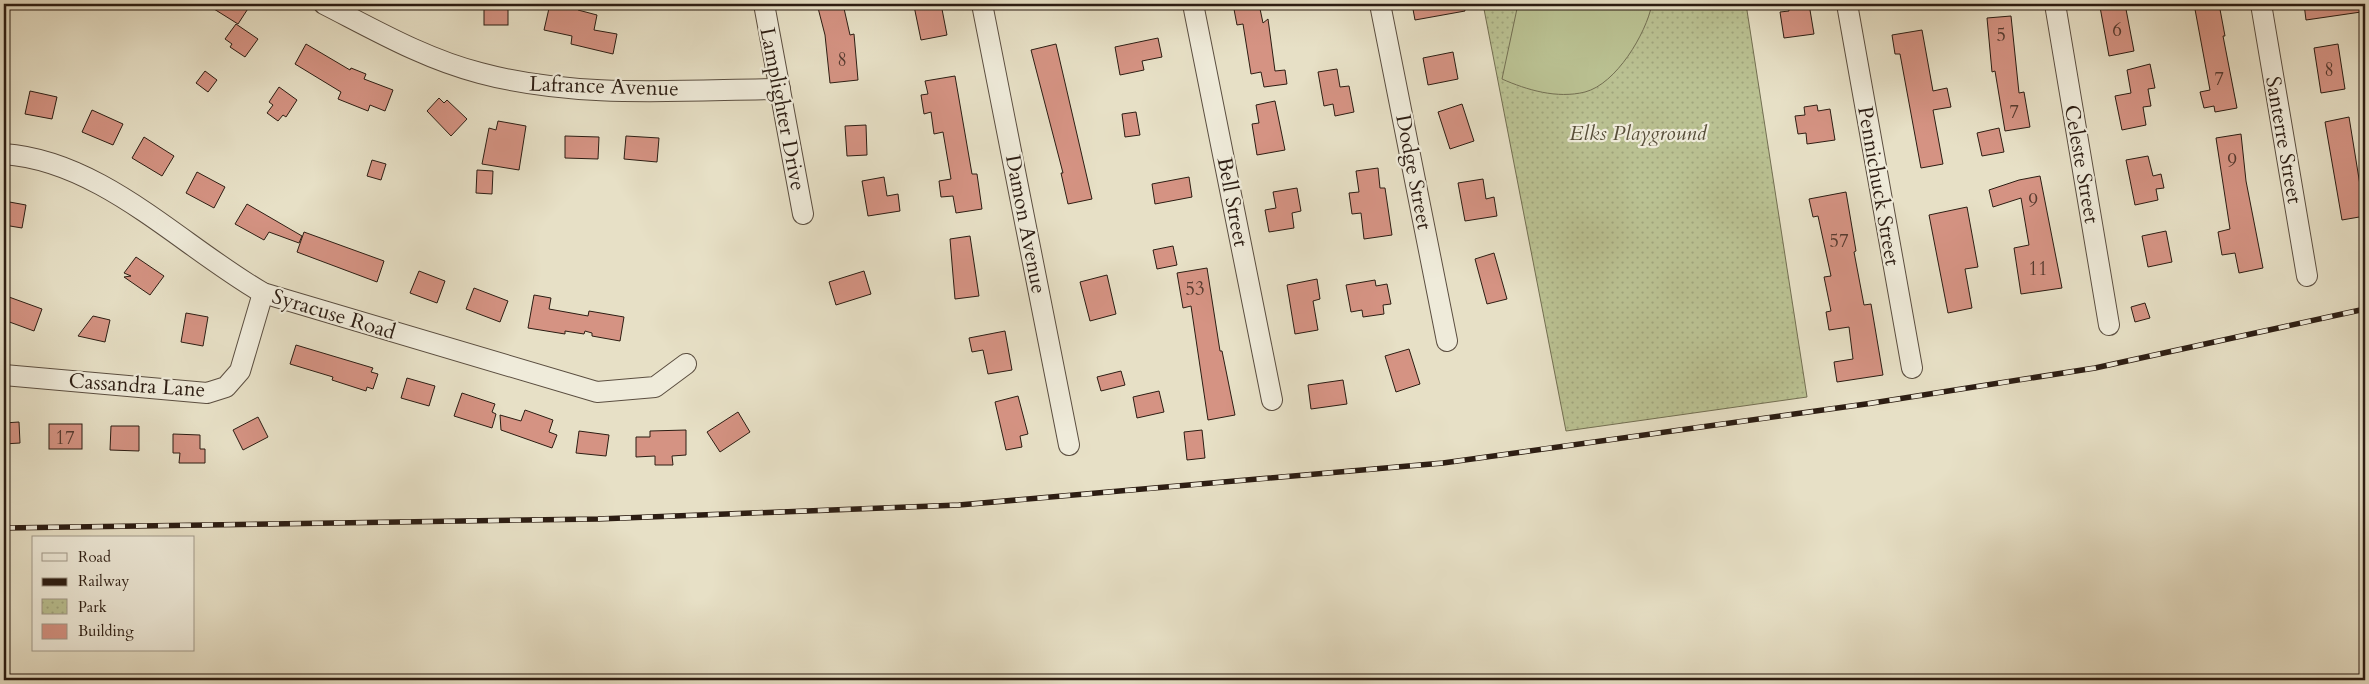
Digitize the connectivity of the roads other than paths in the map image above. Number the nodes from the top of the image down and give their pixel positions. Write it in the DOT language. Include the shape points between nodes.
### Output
graph roads {
  1 [pos="324,4"];
  2 [pos="764,4"];
  3 [pos="982,4"];
  4 [pos="1193,4"];
  5 [pos="1380,4"];
  6 [pos="1847,4"];
  7 [pos="2055,4"];
  8 [pos="2261,4"];
  9 [pos="780,89"];
  10 [pos="4,154"];
  11 [pos="803,214"];
  12 [pos="2307,276"];
  13 [pos="263,293"];
  14 [pos="2109,325"];
  15 [pos="1447,341"];
  16 [pos="686,364"];
  17 [pos="1912,368"];
  18 [pos="4,375"];
  19 [pos="1272,400"];
  20 [pos="1069,445"];
  1 -- 9 [label="street, Lafrance Avenue" via="439,60 520,83 604,90"];
  2 -- 9 [label="street, Lamplighter Drive"];
  3 -- 20 [label="street, Damon Avenue"];
  4 -- 19 [label="street, Bell Street"];
  5 -- 15 [label="street, Dodge Street"];
  6 -- 17 [label="street, Pennichuck Street"];
  7 -- 14 [label="street, Celeste Street"];
  8 -- 12 [label="street, Santerre Street"];
  9 -- 11 [label="street, Lamplighter Drive"];
  10 -- 13 [label="street, Syracuse Road" via="28,156 71,169 114,192"];
  13 -- 16 [label="street, Syracuse Road" via="597,392 655,387"];
  13 -- 18 [label="street, Cassandra Lane" via="240,371 226,387 207,393"];
}
